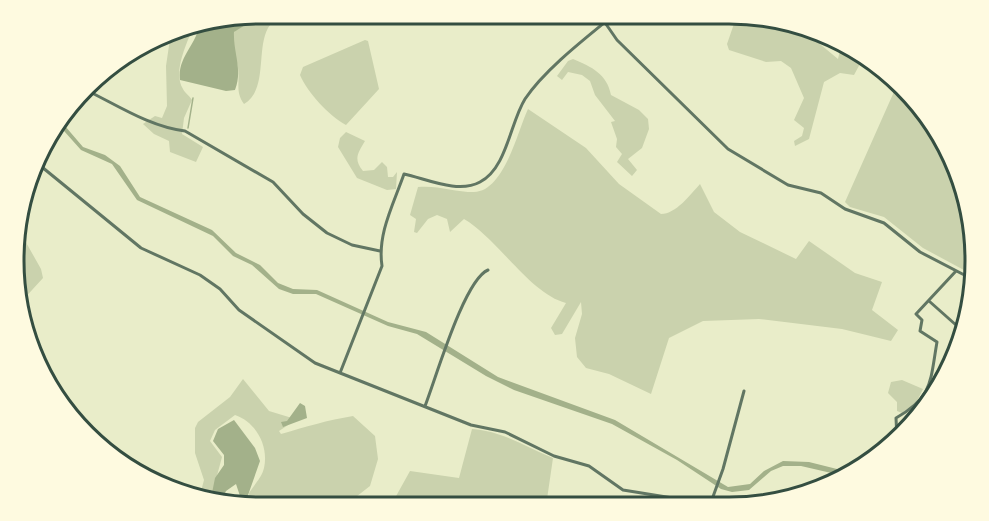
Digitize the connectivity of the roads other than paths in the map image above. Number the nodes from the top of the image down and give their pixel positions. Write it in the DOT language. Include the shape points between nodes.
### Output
graph roads {
  1 [pos="603,24"];
  2 [pos="605,24"];
  3 [pos="93,93"];
  4 [pos="43,168"];
  5 [pos="380,251"];
  6 [pos="488,270"];
  7 [pos="956,271"];
  8 [pos="964,275"];
  9 [pos="928,301"];
  10 [pos="956,325"];
  11 [pos="340,373"];
  12 [pos="926,390"];
  13 [pos="744,391"];
  14 [pos="916,404"];
  15 [pos="425,406"];
  16 [pos="896,427"];
  17 [pos="664,497"];
  18 [pos="713,497"];
  1 -- 5 [label="street" via="526,97 497,165 481,182 451,186 404,174"];
  2 -- 7 [label="street" via="728,149 788,185 821,193 845,209 884,223 920,252"];
  3 -- 5 [label="street" via="170,129 185,131 273,182 327,233 352,245"];
  4 -- 11 [label="street" via="141,248 200,275 269,332 315,363"];
  5 -- 11 [label="street" via="382,266"];
  6 -- 15 [label="street" via="466,292"];
  7 -- 8 [label="street"];
  7 -- 9 [label="street"];
  9 -- 10 [label="street"];
  9 -- 12 [label="street" via="916,314 922,321 920,331 937,342"];
  11 -- 15 [label="street"];
  13 -- 18 [label="street"];
  14 -- 16 [label="street" via="896,418"];
  15 -- 17 [label="street" via="471,425 505,432 548,453 589,466 623,490"];
}
